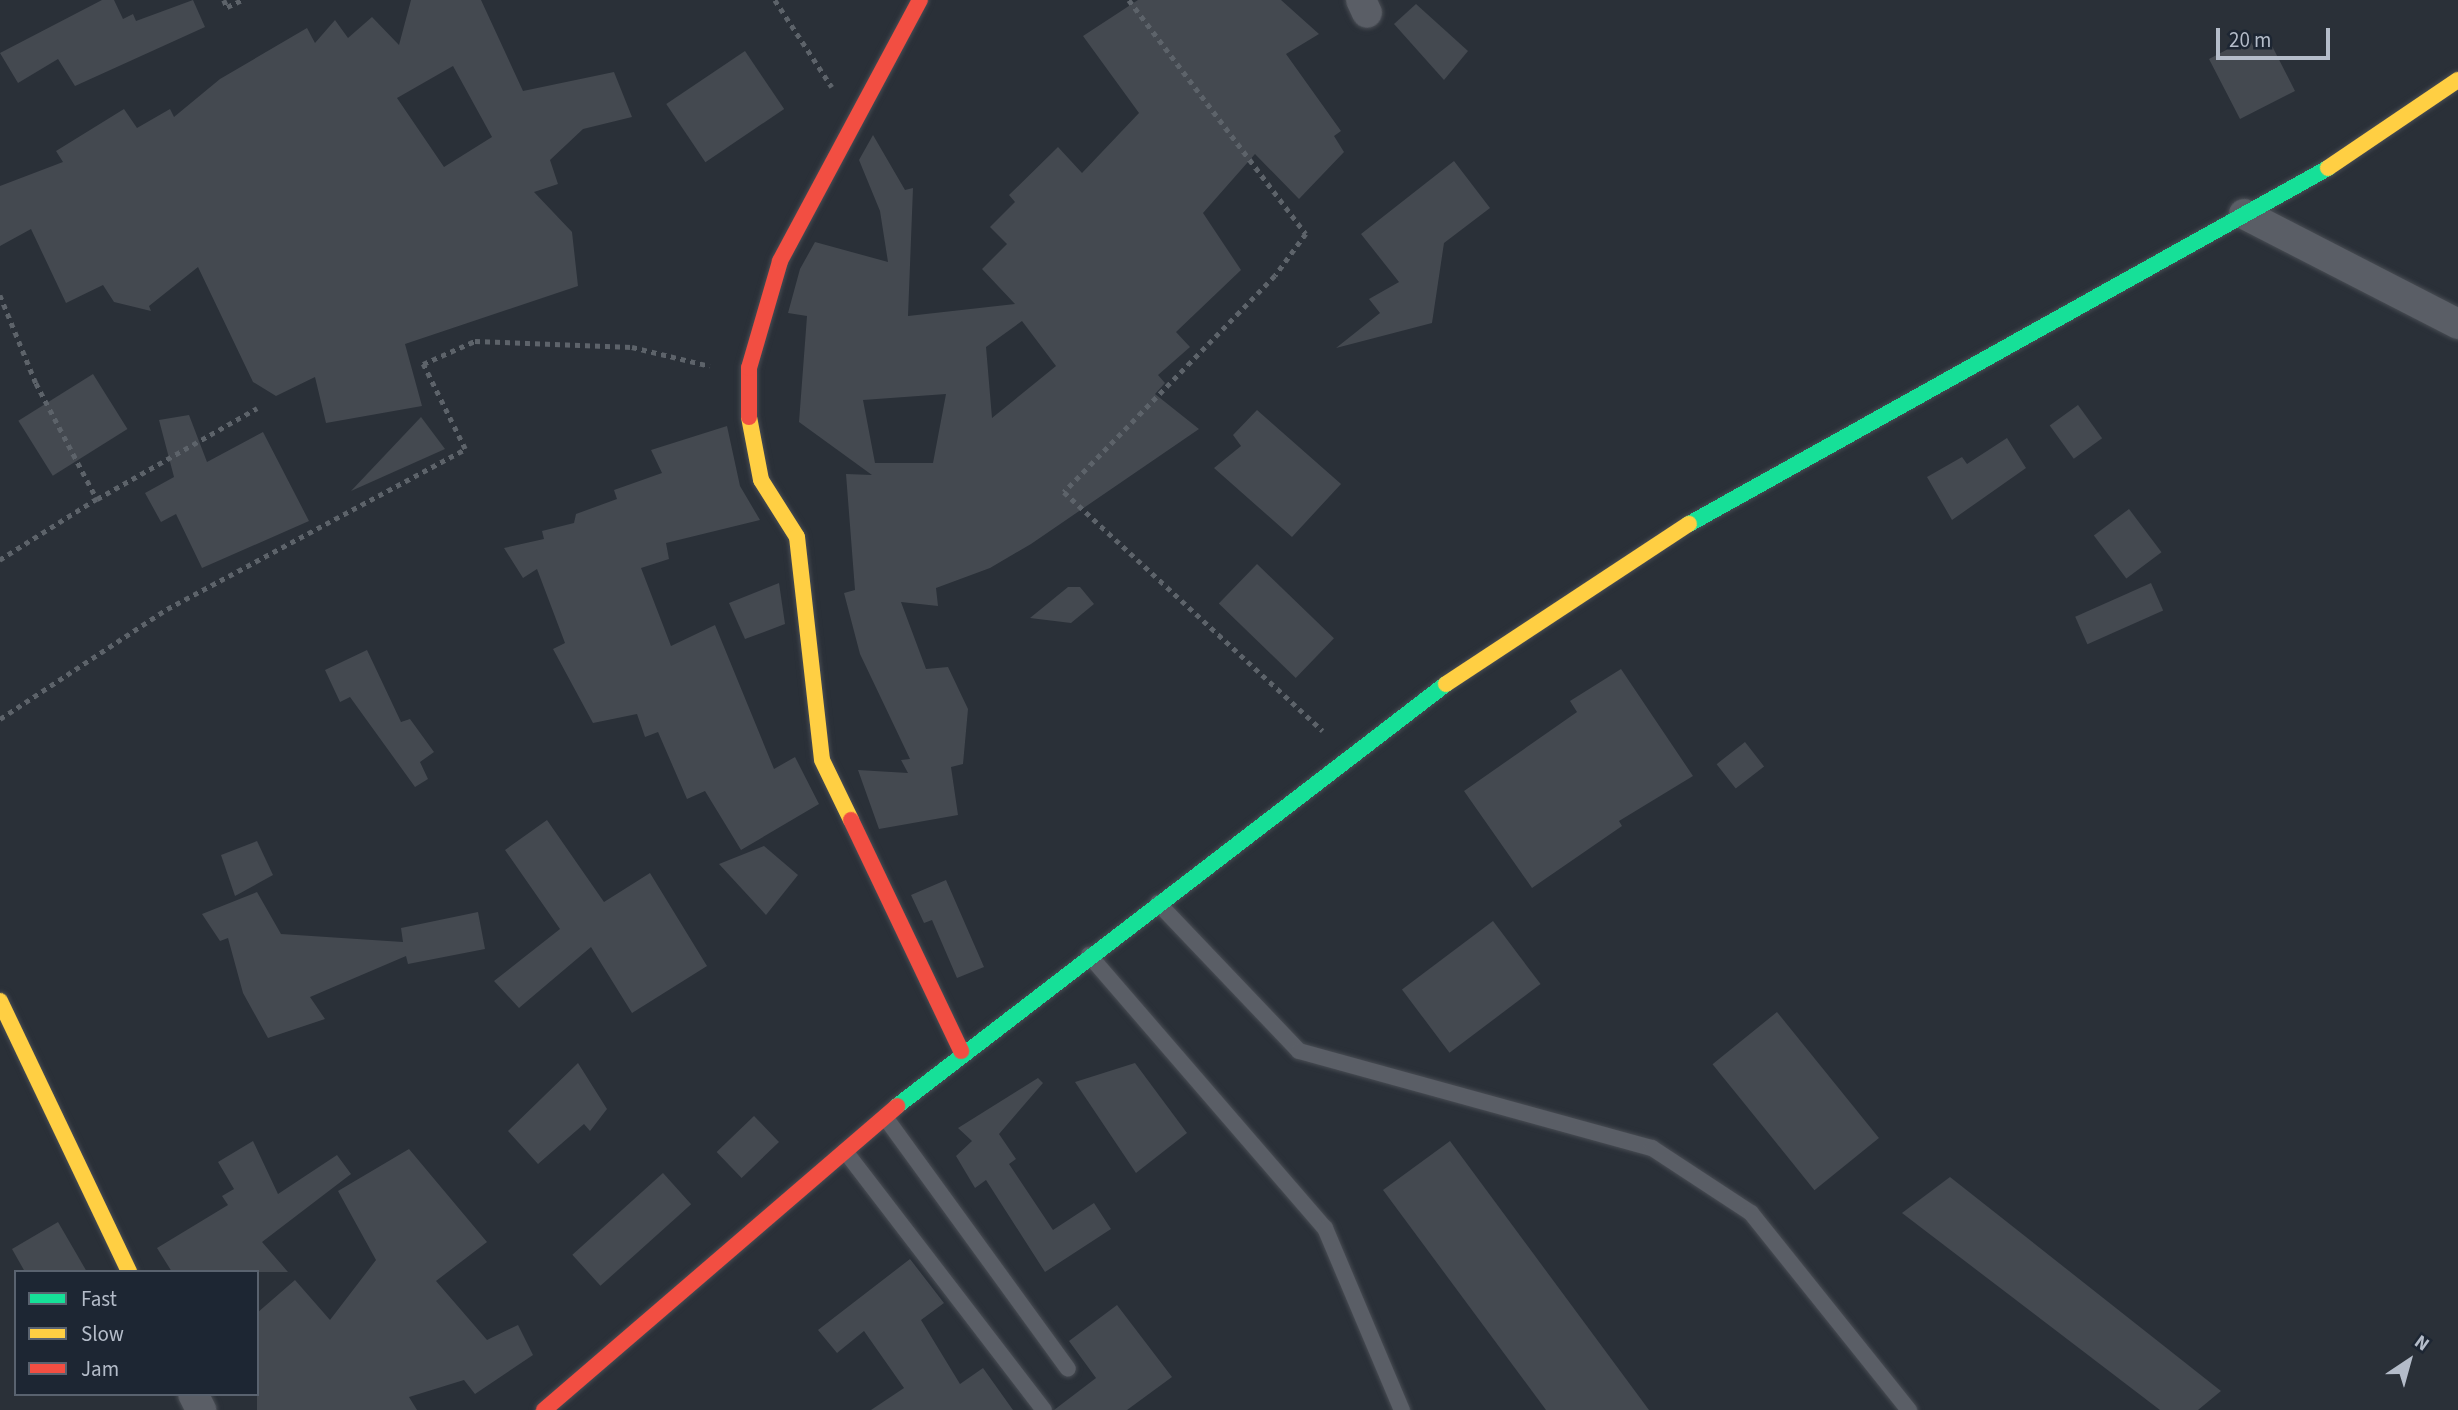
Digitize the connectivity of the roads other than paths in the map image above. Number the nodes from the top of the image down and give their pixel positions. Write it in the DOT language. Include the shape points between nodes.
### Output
graph roads {
  1 [pos="920,0"];
  2 [pos="2458,80"];
  3 [pos="2245,214"];
  4 [pos="2458,324"];
  5 [pos="1158,903"];
  6 [pos="1089,955"];
  7 [pos="0,1001"];
  8 [pos="961,1051"];
  9 [pos="885,1116"];
  10 [pos="845,1151"];
  11 [pos="129,1270"];
  12 [pos="1068,1369"];
  13 [pos="544,1410"];
  14 [pos="1044,1410"];
  15 [pos="1402,1410"];
  16 [pos="1909,1410"];
  1 -- 8 [label="main road" via="884,59 858,119 780,261 749,368 749,441 761,480 797,537 822,760"];
  2 -- 3 [label="main road" via="2354,154"];
  3 -- 4 [label="street"];
  3 -- 5 [label="main road" via="1707,512 1464,670"];
  5 -- 6 [label="main road"];
  5 -- 16 [label="lane" via="1299,1051 1651,1148 1751,1213"];
  6 -- 8 [label="main road"];
  6 -- 15 [label="lane" via="1325,1228"];
  7 -- 11 [label="main road"];
  8 -- 9 [label="main road"];
  9 -- 10 [label="main road"];
  9 -- 12 [label="lane"];
  10 -- 13 [label="main road"];
  10 -- 14 [label="lane"];
}
